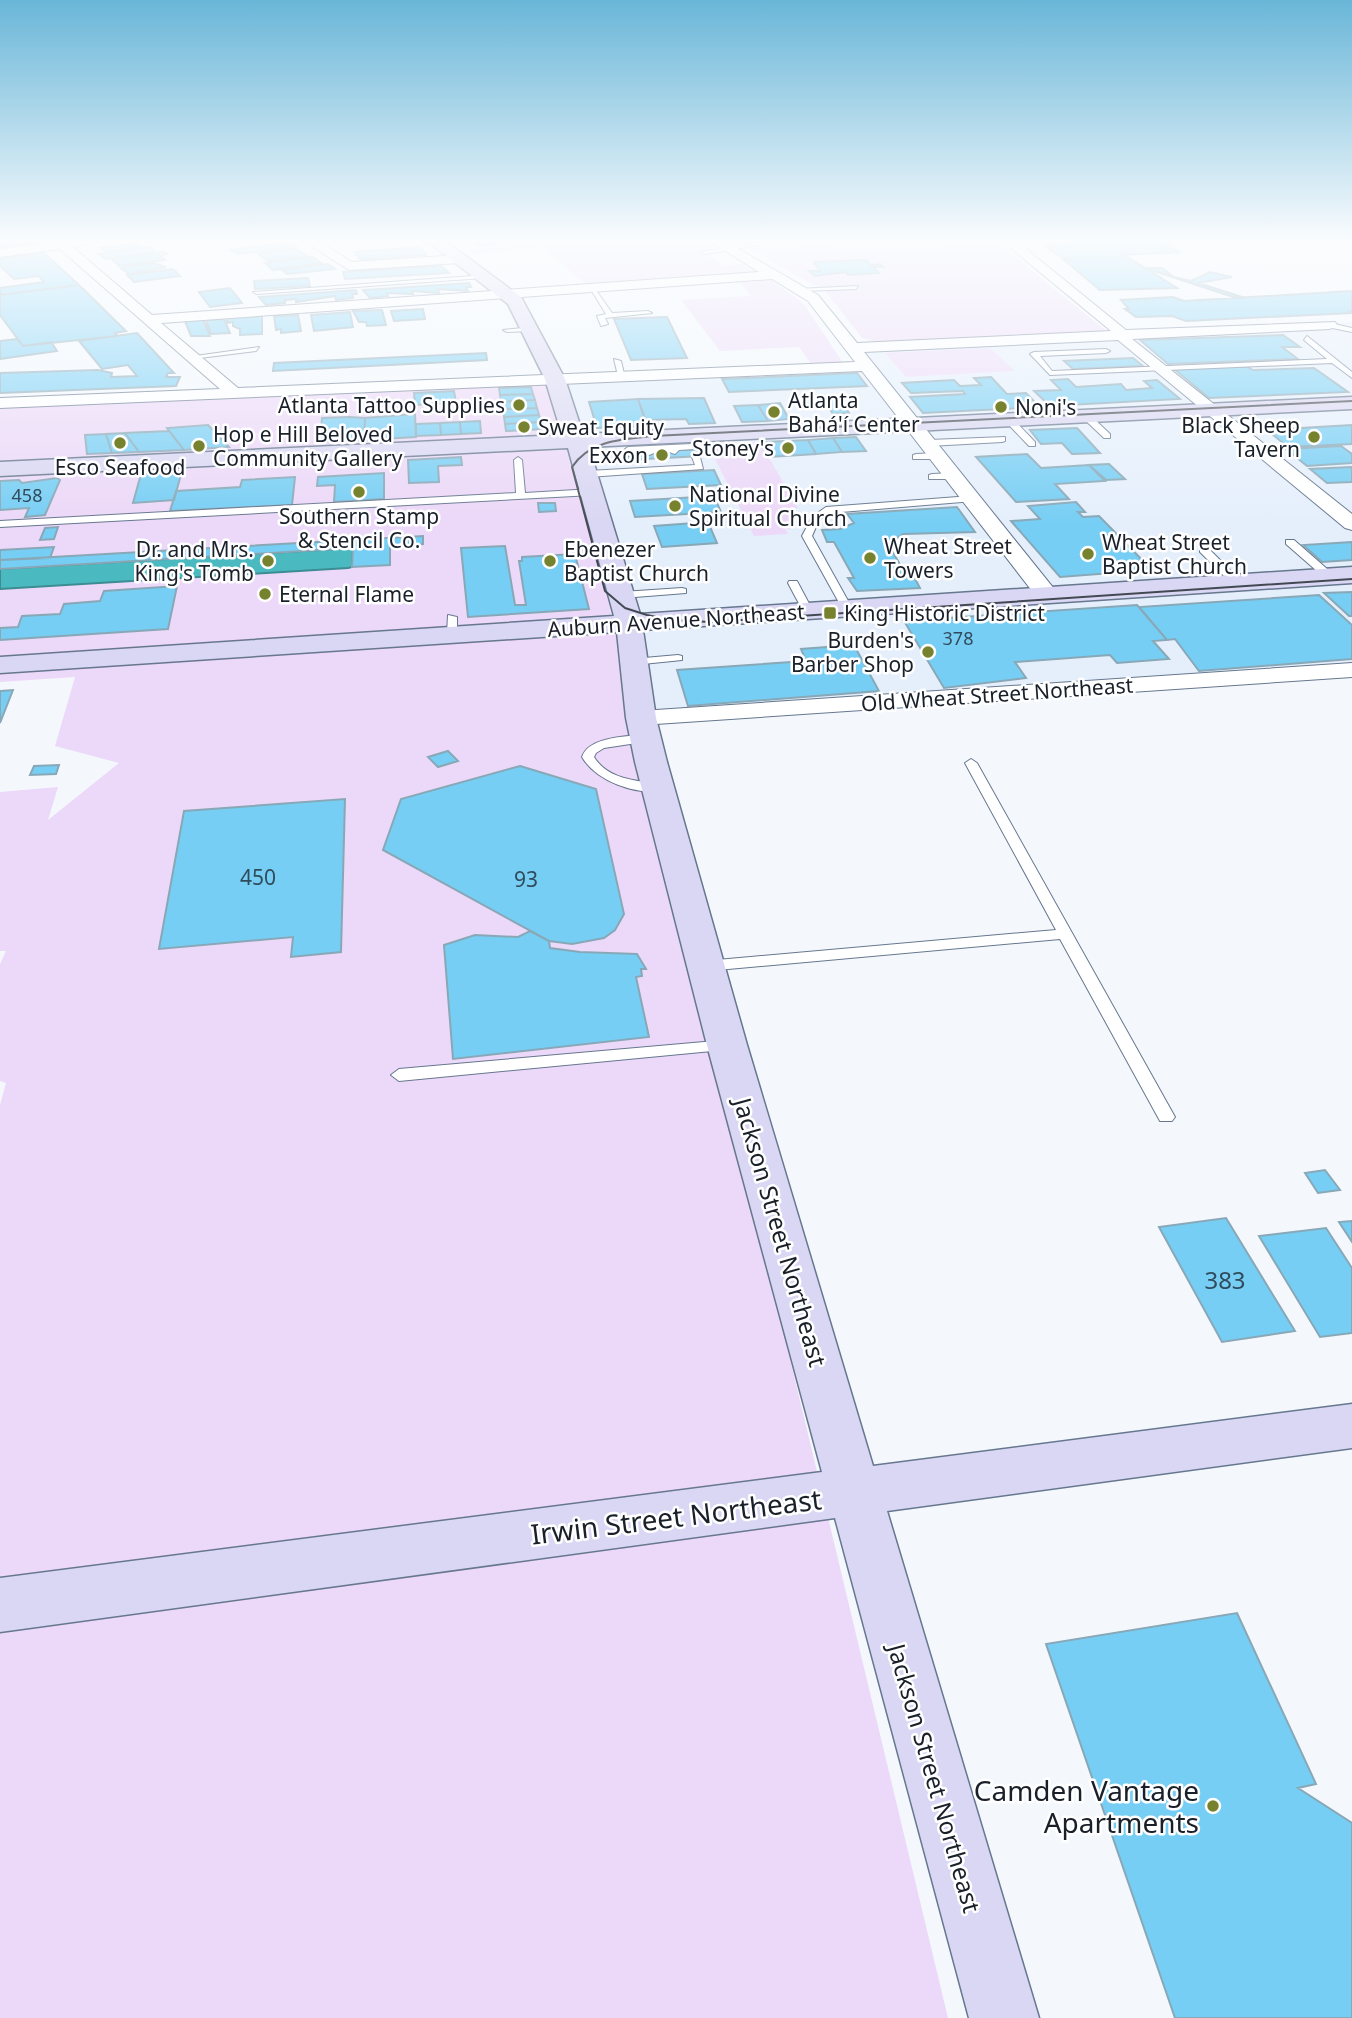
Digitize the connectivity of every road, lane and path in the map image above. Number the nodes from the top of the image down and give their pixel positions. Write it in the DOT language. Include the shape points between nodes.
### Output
graph roads {
  1 [pos="167,334"];
  2 [pos="532,334"];
  3 [pos="841,334"];
  4 [pos="1139,334"];
  5 [pos="1122,335"];
  6 [pos="1307,338"];
  7 [pos="852,348"];
  8 [pos="256,349"];
  9 [pos="1106,351"];
  10 [pos="192,357"];
  11 [pos="1334,361"];
  12 [pos="867,366"];
  13 [pos="1159,368"];
  14 [pos="1352,376"];
  15 [pos="555,379"];
  16 [pos="233,392"];
  17 [pos="0,403"];
  18 [pos="1352,403"];
  19 [pos="1212,411"];
  20 [pos="1088,418"];
  21 [pos="1011,422"];
  22 [pos="988,423"];
  23 [pos="916,426"];
  24 [pos="1107,436"];
  25 [pos="577,443"];
  26 [pos="1032,444"];
  27 [pos="685,452"];
  28 [pos="928,452"];
  29 [pos="649,453"];
  30 [pos="518,460"];
  31 [pos="0,468"];
  32 [pos="656,469"];
  33 [pos="636,471"];
  34 [pos="954,476"];
  35 [pos="932,477"];
  36 [pos="590,483"];
  37 [pos="521,496"];
  38 [pos="971,499"];
  39 [pos="0,524"];
  40 [pos="1352,524"];
  41 [pos="1290,542"];
  42 [pos="1204,550"];
  43 [pos="1341,576"];
  44 [pos="793,583"];
  45 [pos="1237,583"];
  46 [pos="682,591"];
  47 [pos="1047,595"];
  48 [pos="847,608"];
  49 [pos="625,609"];
  50 [pos="808,611"];
  51 [pos="678,658"];
  52 [pos="633,662"];
  53 [pos="0,664"];
  54 [pos="1352,670"];
  55 [pos="643,728"];
  56 [pos="971,763"];
  57 [pos="658,788"];
  58 [pos="1065,934"];
  59 [pos="706,966"];
  60 [pos="726,1045"];
  61 [pos="399,1075"];
  62 [pos="1166,1117"];
  63 [pos="1352,1426"];
  64 [pos="854,1492"];
  65 [pos="0,1605"];
  66 [pos="1004,2018"];
  1 -- 10 [label="street"];
  2 -- 15 [label="street, Jackson Street Northeast"];
  3 -- 7 [label="street"];
  4 -- 5 [label="street"];
  5 -- 7 [label="street"];
  5 -- 13 [label="street"];
  6 -- 11 [label="lane"];
  7 -- 12 [label="street"];
  8 -- 10 [label="lane"];
  9 -- 13 [label="lane" via="1034,354 1050,373"];
  10 -- 16 [label="street"];
  11 -- 13 [label="lane"];
  11 -- 14 [label="lane"];
  12 -- 15 [label="street" via="620,368"];
  12 -- 23 [label="street"];
  13 -- 19 [label="street"];
  15 -- 16 [label="street"];
  15 -- 25 [label="street, Jackson Street Northeast"];
  16 -- 17 [label="street"];
  18 -- 19 [label="street"];
  19 -- 20 [label="street"];
  19 -- 40 [label="street"];
  20 -- 21 [label="street"];
  20 -- 24 [label="lane"];
  21 -- 22 [label="street"];
  21 -- 26 [label="lane"];
  22 -- 23 [label="street"];
  22 -- 28 [label="lane" via="1002,439"];
  23 -- 27 [label="street"];
  23 -- 28 [label="street"];
  25 -- 27 [label="street"];
  25 -- 31 [label="street" via="98,469"];
  25 -- 36 [label="street, Jackson Street Northeast"];
  27 -- 29 [label="lane"];
  27 -- 32 [label="lane"];
  28 -- 34 [label="street"];
  29 -- 32 [label="lane"];
  29 -- 33 [label="lane" via="628,450"];
  30 -- 37 [label="lane"];
  32 -- 33 [label="lane"];
  33 -- 36 [label="lane"];
  34 -- 35 [label="lane"];
  34 -- 38 [label="street"];
  36 -- 37 [label="lane"];
  36 -- 49 [label="street, Jackson Street Northeast"];
  37 -- 39 [label="lane"];
  38 -- 47 [label="street"];
  38 -- 48 [label="lane" via="826,510 815,519 807,536"];
  41 -- 43 [label="lane"];
  42 -- 45 [label="lane"];
  43 -- 45 [label="street, Auburn Avenue Northeast"];
  44 -- 50 [label="lane"];
  45 -- 47 [label="street, Auburn Avenue Northeast"];
  46 -- 49 [label="lane"];
  47 -- 48 [label="street, Auburn Avenue Northeast"];
  48 -- 50 [label="street, Auburn Avenue Northeast"];
  49 -- 50 [label="street, Auburn Avenue Northeast"];
  49 -- 52 [label="street, Jackson Street Northeast"];
  49 -- 53 [label="street, Auburn Avenue Northeast"];
  51 -- 52 [label="lane"];
  52 -- 55 [label="street, Jackson Street Northeast"];
  54 -- 55 [label="street, Old Wheat Street Northeast"];
  55 -- 57 [label="street, Jackson Street Northeast"];
  55 -- 57 [label="lane" via="601,745 588,757 593,769 603,776"];
  56 -- 58 [label="lane"];
  57 -- 59 [label="street, Jackson Street Northeast"];
  58 -- 59 [label="lane"];
  58 -- 62 [label="lane"];
  59 -- 60 [label="street, Jackson Street Northeast"];
  60 -- 61 [label="lane"];
  60 -- 64 [label="street, Jackson Street Northeast"];
  63 -- 64 [label="street, Irwin Street Northeast"];
  64 -- 65 [label="street, Irwin Street Northeast"];
  64 -- 66 [label="street, Jackson Street Northeast"];
}
